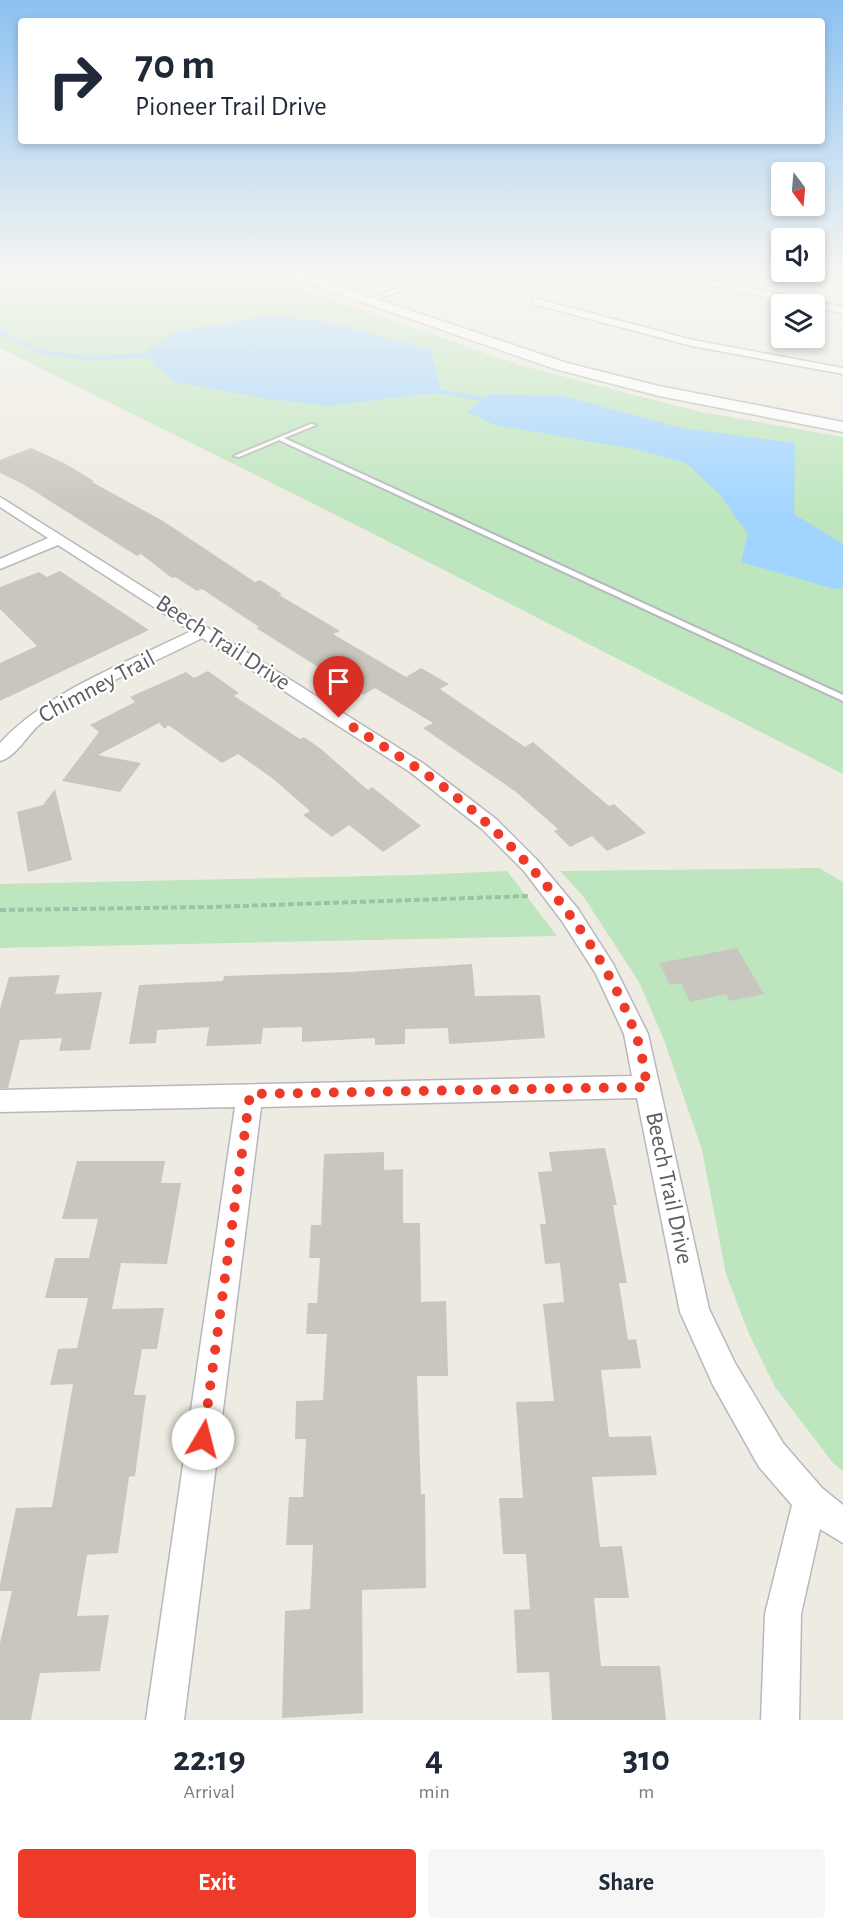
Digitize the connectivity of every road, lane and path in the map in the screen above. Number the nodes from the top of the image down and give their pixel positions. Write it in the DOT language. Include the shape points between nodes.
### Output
graph roads {
  1 [pos="529,355"];
  2 [pos="767,355"];
  3 [pos="839,367"];
  4 [pos="313,424"];
  5 [pos="843,427"];
  6 [pos="279,438"];
  7 [pos="237,456"];
  8 [pos="0,501"];
  9 [pos="59,539"];
  10 [pos="0,564"];
  11 [pos="203,631"];
  12 [pos="843,698"];
  13 [pos="0,755"];
  14 [pos="554,895"];
  15 [pos="0,910"];
  16 [pos="647,1087"];
  17 [pos="250,1094"];
  18 [pos="0,1101"];
  19 [pos="810,1500"];
  20 [pos="843,1526"];
  21 [pos="165,1720"];
  22 [pos="780,1720"];
  1 -- 5 [label="main road" via="659,391"];
  2 -- 3 [label="street"];
  4 -- 6 [label="lane"];
  6 -- 7 [label="lane"];
  6 -- 12 [label="lane"];
  8 -- 9 [label="street, Beech Trail Drive"];
  9 -- 10 [label="street"];
  9 -- 11 [label="street, Beech Trail Drive"];
  11 -- 13 [label="street, Chimney Trail" via="50,708 26,726"];
  11 -- 14 [label="street, Beech Trail Drive" via="445,788 489,824"];
  14 -- 15 [label="path"];
  14 -- 16 [label="street, Beech Trail Drive" via="605,970 631,1023"];
  16 -- 17 [label="street"];
  16 -- 19 [label="street, Beech Trail Drive" via="695,1312 724,1374 771,1455"];
  17 -- 18 [label="street"];
  17 -- 21 [label="street"];
  19 -- 20 [label="street, Beech Trail Drive"];
  19 -- 22 [label="street" via="783,1614"];
}
